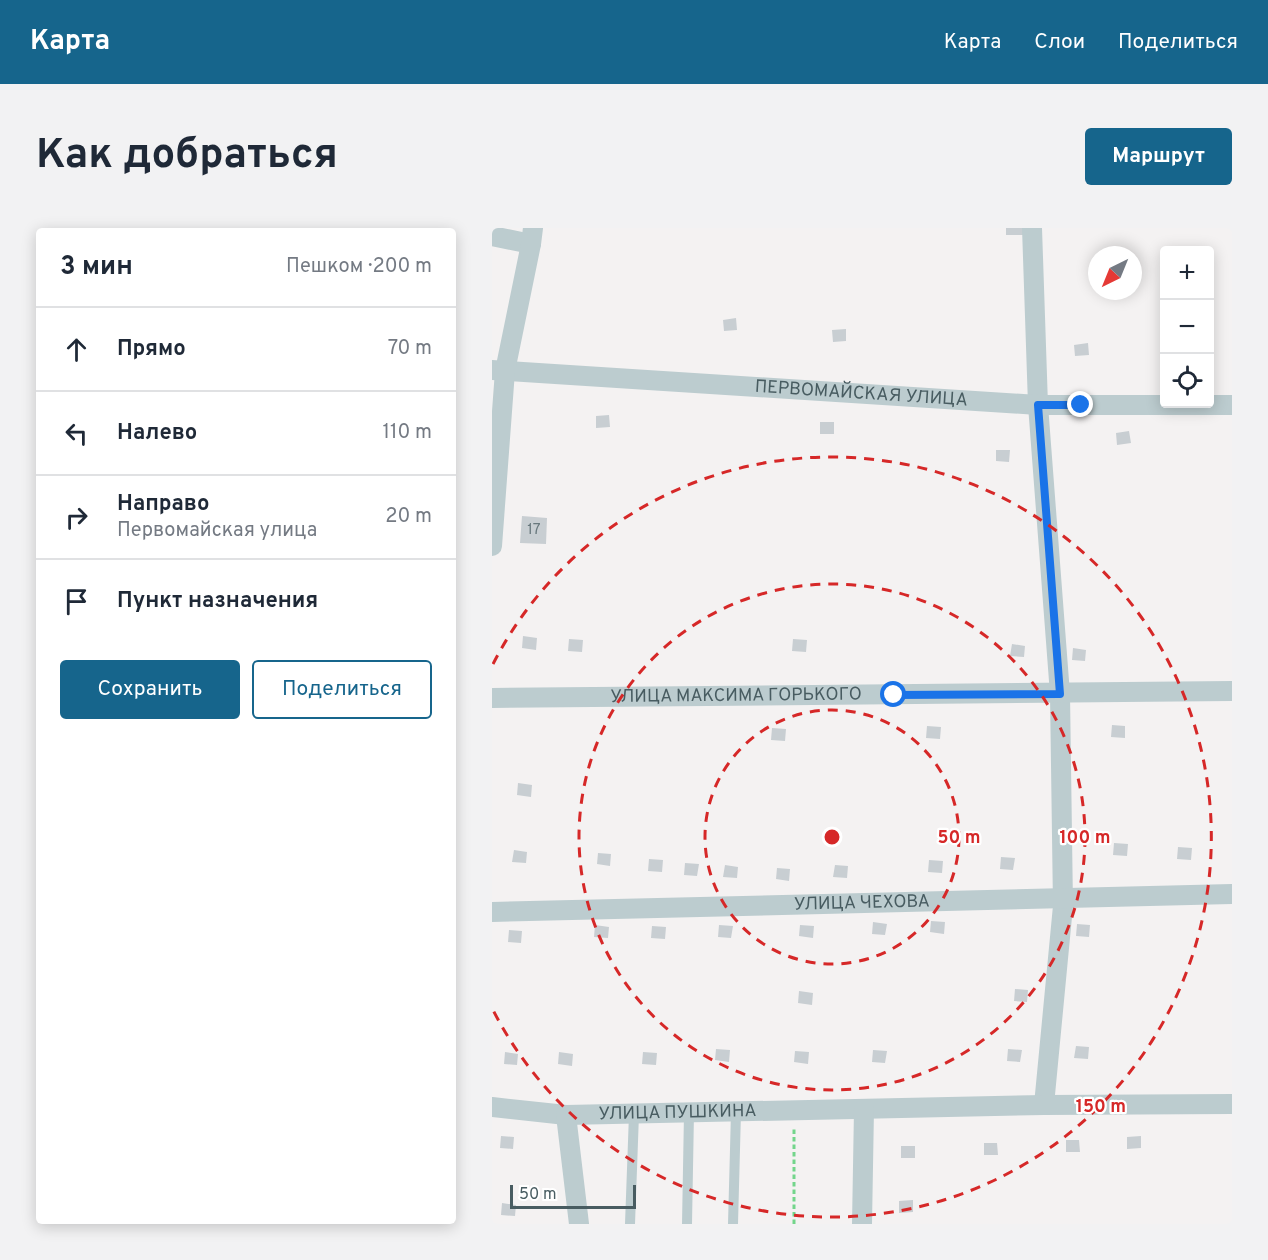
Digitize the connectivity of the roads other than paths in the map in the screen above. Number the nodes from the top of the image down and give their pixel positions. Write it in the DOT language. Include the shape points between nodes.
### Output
graph roads {
  1 [pos="1032,228"];
  2 [pos="492,236"];
  3 [pos="532,236"];
  4 [pos="498,371"];
  5 [pos="1038,405"];
  6 [pos="1232,405"];
  7 [pos="492,546"];
  8 [pos="1232,691"];
  9 [pos="1060,694"];
  10 [pos="492,698"];
  11 [pos="1232,894"];
  12 [pos="1063,897"];
  13 [pos="492,912"];
  14 [pos="1232,1104"];
  15 [pos="1044,1105"];
  16 [pos="492,1107"];
  17 [pos="864,1109"];
  18 [pos="736,1112"];
  19 [pos="689,1113"];
  20 [pos="634,1114"];
  21 [pos="566,1115"];
  22 [pos="579,1224"];
  23 [pos="630,1224"];
  24 [pos="687,1224"];
  25 [pos="733,1224"];
  26 [pos="862,1224"];
  1 -- 5 [label="street"];
  2 -- 3 [label="street"];
  3 -- 4 [label="street"];
  4 -- 5 [label="street, ПЕРВОМАЙСКАЯ УЛИЦА"];
  4 -- 7 [label="street"];
  5 -- 6 [label="street, ПЕРВОМАЙСКАЯ УЛИЦА"];
  5 -- 9 [label="street"];
  8 -- 9 [label="street, УЛИЦА МАКСИМА ГОРЬКОГО"];
  9 -- 10 [label="street, УЛИЦА МАКСИМА ГОРЬКОГО"];
  9 -- 12 [label="street"];
  11 -- 12 [label="street, УЛИЦА ЧЕХОВА"];
  12 -- 13 [label="street, УЛИЦА ЧЕХОВА"];
  12 -- 15 [label="street"];
  14 -- 15 [label="street, УЛИЦА ПУШКИНА"];
  15 -- 17 [label="street, УЛИЦА ПУШКИНА"];
  16 -- 21 [label="street, УЛИЦА ПУШКИНА"];
  17 -- 18 [label="street, УЛИЦА ПУШКИНА"];
  17 -- 26 [label="street"];
  18 -- 19 [label="street, УЛИЦА ПУШКИНА"];
  18 -- 25 [label="lane"];
  19 -- 20 [label="street, УЛИЦА ПУШКИНА"];
  19 -- 24 [label="lane"];
  20 -- 21 [label="street, УЛИЦА ПУШКИНА"];
  20 -- 23 [label="lane"];
  21 -- 22 [label="street"];
}
